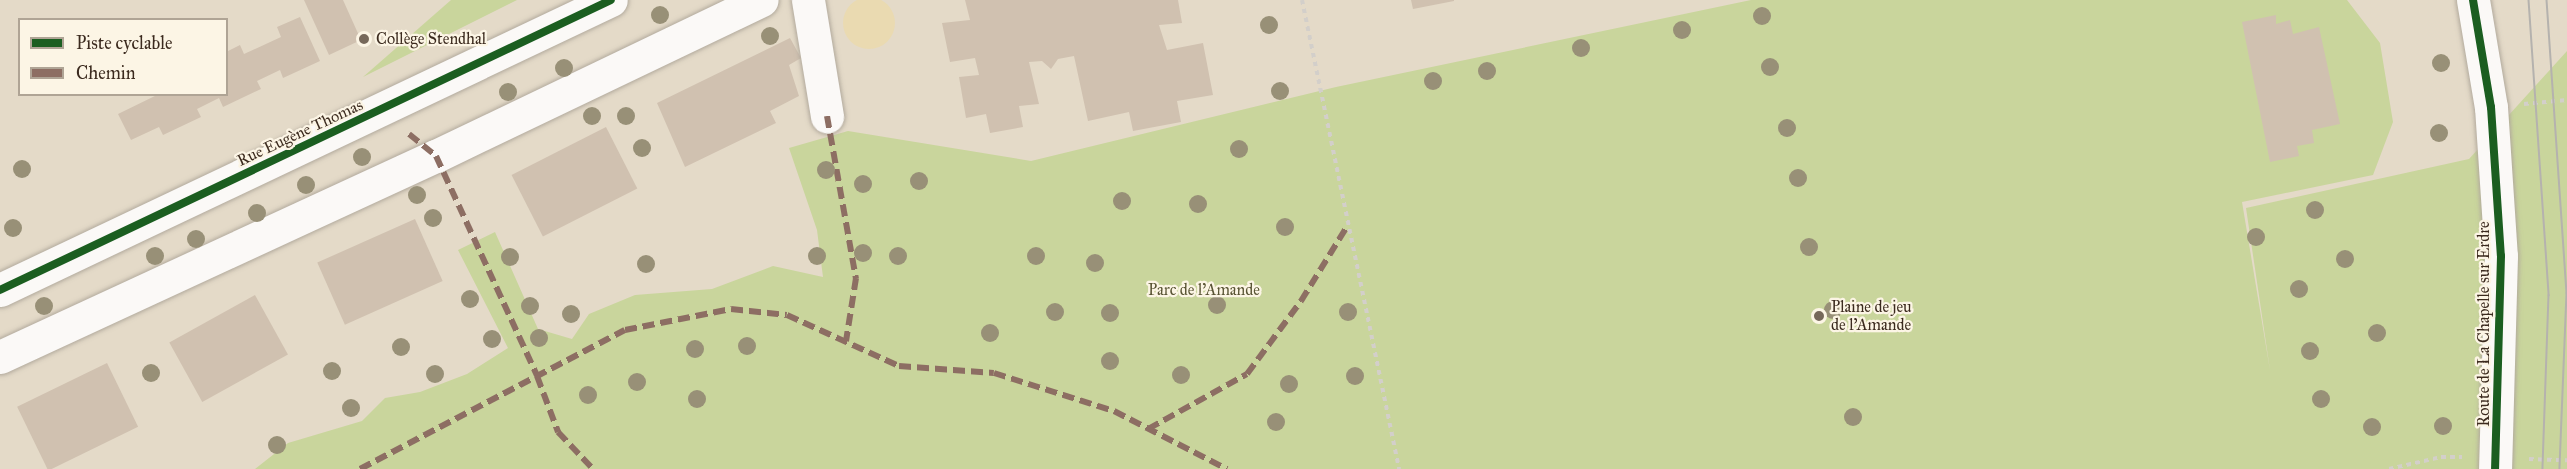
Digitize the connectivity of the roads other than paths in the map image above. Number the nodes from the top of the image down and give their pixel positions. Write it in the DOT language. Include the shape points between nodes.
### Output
graph roads {
  1 [pos="611,0"];
  2 [pos="762,0"];
  3 [pos="808,0"];
  4 [pos="2473,0"];
  5 [pos="827,116"];
  6 [pos="0,290"];
  7 [pos="0,357"];
  8 [pos="2494,462"];
  1 -- 6 [label="street, Rue Eugène Thomas"];
  2 -- 7 [label="street"];
  3 -- 5 [label="street"];
  4 -- 8 [label="street, Route de La Chapelle sur Erdre" via="2491,107 2501,256"];
}
